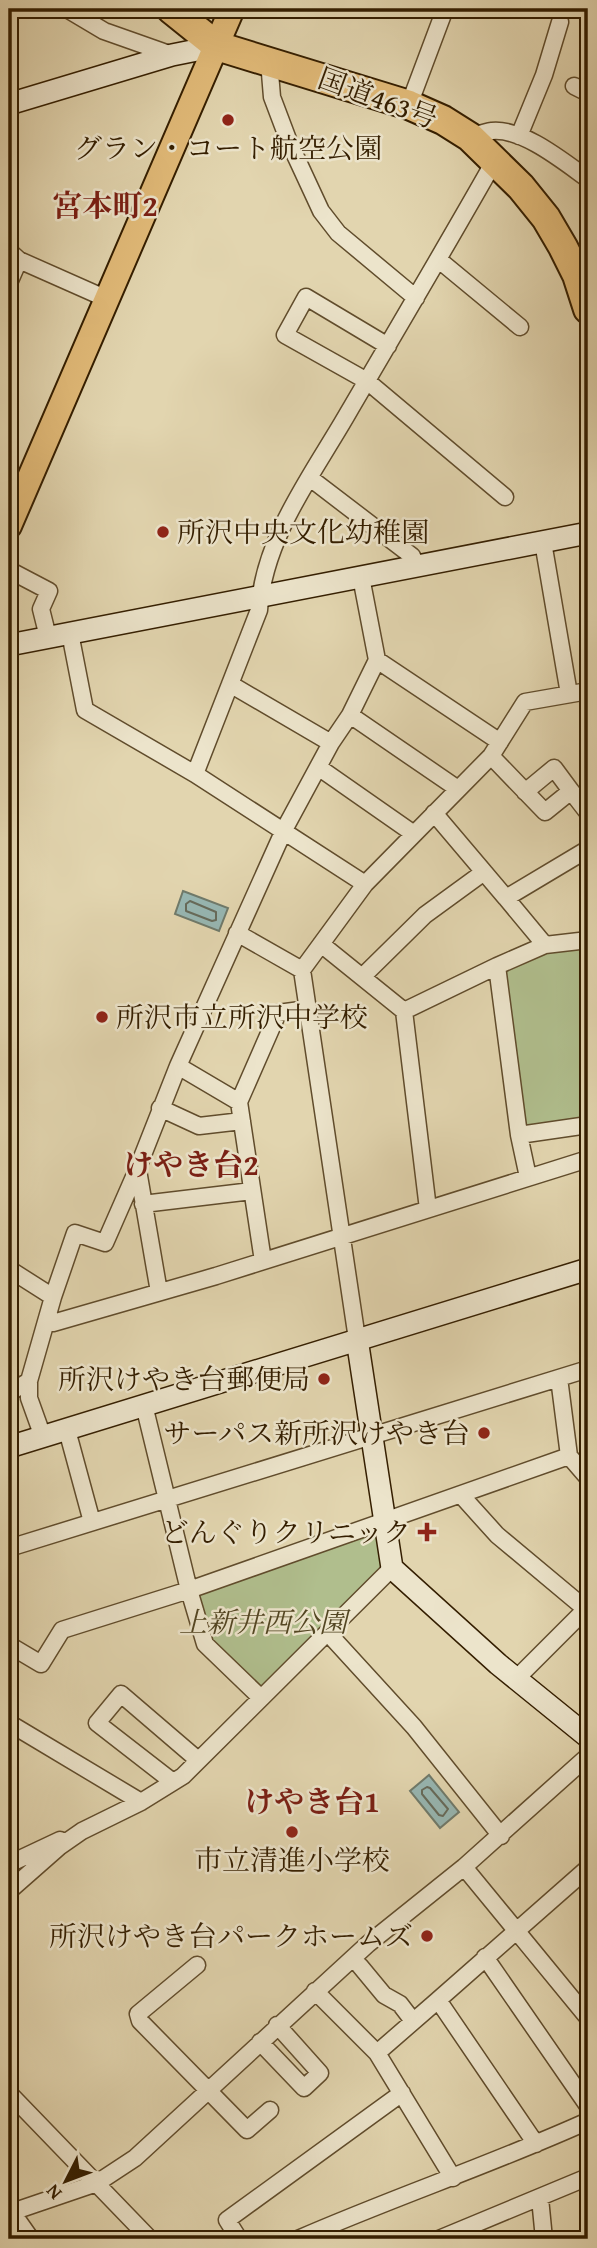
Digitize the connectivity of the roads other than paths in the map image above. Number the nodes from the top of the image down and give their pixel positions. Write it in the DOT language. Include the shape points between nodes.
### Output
graph roads {
  1 [pos="67,9"];
  2 [pos="171,9"];
  3 [pos="232,9"];
  4 [pos="445,9"];
  5 [pos="560,22"];
  6 [pos="536,44"];
  7 [pos="217,46"];
  8 [pos="552,48"];
  9 [pos="172,55"];
  10 [pos="269,61"];
  11 [pos="9,104"];
  12 [pos="409,105"];
  13 [pos="519,136"];
  14 [pos="470,137"];
  15 [pos="495,160"];
  16 [pos="588,179"];
  17 [pos="14,256"];
  18 [pos="439,260"];
  19 [pos="9,283"];
  20 [pos="416,298"];
  21 [pos="107,299"];
  22 [pos="588,309"];
  23 [pos="520,327"];
  24 [pos="388,346"];
  25 [pos="367,381"];
  26 [pos="310,478"];
  27 [pos="505,497"];
  28 [pos="11,516"];
  29 [pos="588,533"];
  30 [pos="543,542"];
  31 [pos="416,567"];
  32 [pos="9,569"];
  33 [pos="361,577"];
  34 [pos="260,597"];
  35 [pos="70,633"];
  36 [pos="48,637"];
  37 [pos="9,645"];
  38 [pos="377,660"];
  39 [pos="230,684"];
  40 [pos="588,691"];
  41 [pos="569,694"];
  42 [pos="350,715"];
  43 [pos="331,743"];
  44 [pos="495,749"];
  45 [pos="318,767"];
  46 [pos="195,774"];
  47 [pos="458,789"];
  48 [pos="571,791"];
  49 [pos="525,792"];
  50 [pos="434,813"];
  51 [pos="588,813"];
  52 [pos="284,830"];
  53 [pos="414,834"];
  54 [pos="588,849"];
  55 [pos="484,872"];
  56 [pos="365,884"];
  57 [pos="506,898"];
  58 [pos="237,933"];
  59 [pos="588,940"];
  60 [pos="321,944"];
  61 [pos="545,945"];
  62 [pos="497,966"];
  63 [pos="302,970"];
  64 [pos="362,976"];
  65 [pos="308,1009"];
  66 [pos="404,1011"];
  67 [pos="178,1066"];
  68 [pos="239,1102"];
  69 [pos="160,1108"];
  70 [pos="242,1121"];
  71 [pos="588,1125"];
  72 [pos="519,1135"];
  73 [pos="588,1159"];
  74 [pos="137,1170"];
  75 [pos="528,1177"];
  76 [pos="252,1191"];
  77 [pos="144,1204"];
  78 [pos="428,1209"];
  79 [pos="341,1237"];
  80 [pos="263,1261"];
  81 [pos="9,1269"];
  82 [pos="588,1269"];
  83 [pos="159,1292"];
  84 [pos="53,1297"];
  85 [pos="46,1322"];
  86 [pos="357,1339"];
  87 [pos="588,1369"];
  88 [pos="559,1378"];
  89 [pos="29,1381"];
  90 [pos="9,1393"];
  91 [pos="144,1405"];
  92 [pos="67,1430"];
  93 [pos="43,1437"];
  94 [pos="372,1437"];
  95 [pos="9,1447"];
  96 [pos="569,1457"];
  97 [pos="588,1478"];
  98 [pos="461,1495"];
  99 [pos="168,1500"];
  100 [pos="92,1521"];
  101 [pos="384,1521"];
  102 [pos="9,1548"];
  103 [pos="392,1568"];
  104 [pos="189,1590"];
  105 [pos="587,1610"];
  106 [pos="328,1633"];
  107 [pos="9,1645"];
  108 [pos="516,1679"];
  109 [pos="261,1698"];
  110 [pos="9,1723"];
  111 [pos="588,1737"];
  112 [pos="588,1756"];
  113 [pos="198,1760"];
  114 [pos="173,1782"];
  115 [pos="141,1802"];
  116 [pos="82,1831"];
  117 [pos="502,1836"];
  118 [pos="9,1864"];
  119 [pos="464,1867"];
  120 [pos="586,1875"];
  121 [pos="9,1891"];
  122 [pos="517,1930"];
  123 [pos="485,1957"];
  124 [pos="197,1965"];
  125 [pos="360,1966"];
  126 [pos="315,1991"];
  127 [pos="438,2000"];
  128 [pos="588,2018"];
  129 [pos="413,2021"];
  130 [pos="277,2025"];
  131 [pos="260,2042"];
  132 [pos="377,2053"];
  133 [pos="210,2090"];
  134 [pos="9,2093"];
  135 [pos="402,2093"];
  136 [pos="588,2106"];
  137 [pos="270,2110"];
  138 [pos="588,2121"];
  139 [pos="536,2144"];
  140 [pos="588,2177"];
  141 [pos="453,2178"];
  142 [pos="97,2183"];
  143 [pos="540,2198"];
  144 [pos="10,2213"];
  145 [pos="474,2232"];
  146 [pos="305,2238"];
  147 [pos="31,2239"];
  148 [pos="150,2239"];
  149 [pos="239,2239"];
  150 [pos="439,2239"];
  151 [pos="544,2239"];
  1 -- 9 [label="street" via="104,31"];
  2 -- 7 [label="highway, 国道463号"];
  3 -- 7 [label="main road"];
  4 -- 12 [label="street"];
  5 -- 8 [label="street"];
  6 -- 8 [label="street"];
  7 -- 9 [label="street"];
  7 -- 10 [label="highway, 国道463号"];
  7 -- 21 [label="main road"];
  8 -- 13 [label="street"];
  9 -- 11 [label="street"];
  10 -- 12 [label="highway, 国道463号"];
  10 -- 20 [label="street" via="272,97 321,211 338,233"];
  12 -- 14 [label="highway, 国道463号"];
  13 -- 14 [label="street" via="492,131"];
  13 -- 16 [label="street"];
  14 -- 15 [label="highway, 国道463号"];
  15 -- 18 [label="street"];
  15 -- 22 [label="highway, 国道463号" via="546,218 577,275"];
  17 -- 19 [label="street"];
  17 -- 21 [label="street"];
  18 -- 20 [label="street"];
  18 -- 23 [label="street"];
  20 -- 24 [label="street"];
  21 -- 28 [label="main road"];
  24 -- 25 [label="street"];
  24 -- 25 [label="street" via="306,297 285,334"];
  25 -- 26 [label="street"];
  25 -- 27 [label="street"];
  26 -- 31 [label="street" via="412,556"];
  26 -- 34 [label="street" via="289,513 261,583"];
  29 -- 30 [label="street"];
  30 -- 31 [label="street"];
  30 -- 41 [label="street"];
  31 -- 33 [label="street"];
  32 -- 36 [label="street" via="49,591 40,609"];
  33 -- 34 [label="street"];
  33 -- 38 [label="street"];
  34 -- 35 [label="street"];
  34 -- 39 [label="street"];
  35 -- 36 [label="street"];
  35 -- 46 [label="street" via="85,710"];
  36 -- 37 [label="street"];
  38 -- 42 [label="street"];
  38 -- 44 [label="street"];
  39 -- 43 [label="street"];
  39 -- 46 [label="street"];
  40 -- 41 [label="street"];
  41 -- 44 [label="street" via="525,702"];
  42 -- 43 [label="street"];
  42 -- 47 [label="street"];
  43 -- 45 [label="street"];
  44 -- 47 [label="street"];
  44 -- 49 [label="street"];
  45 -- 52 [label="street"];
  45 -- 53 [label="street"];
  46 -- 52 [label="street"];
  47 -- 50 [label="street"];
  48 -- 49 [label="street" via="545,812"];
  48 -- 49 [label="street" via="554,768"];
  48 -- 51 [label="street"];
  50 -- 53 [label="street"];
  50 -- 55 [label="street"];
  52 -- 56 [label="street"];
  52 -- 58 [label="street"];
  53 -- 56 [label="street"];
  54 -- 57 [label="street"];
  55 -- 57 [label="street"];
  55 -- 64 [label="street" via="425,915"];
  56 -- 60 [label="street"];
  57 -- 61 [label="street"];
  58 -- 63 [label="street"];
  58 -- 67 [label="street"];
  59 -- 61 [label="street"];
  60 -- 63 [label="street"];
  60 -- 64 [label="street"];
  61 -- 62 [label="street"];
  62 -- 66 [label="street"];
  62 -- 72 [label="street"];
  63 -- 65 [label="street"];
  64 -- 66 [label="street"];
  65 -- 68 [label="street" via="278,1013"];
  65 -- 79 [label="street"];
  66 -- 78 [label="street"];
  67 -- 68 [label="street"];
  67 -- 69 [label="street"];
  68 -- 70 [label="street"];
  69 -- 70 [label="street" via="199,1126"];
  69 -- 74 [label="street"];
  70 -- 76 [label="street"];
  71 -- 72 [label="street"];
  72 -- 75 [label="street"];
  73 -- 75 [label="street"];
  74 -- 77 [label="street"];
  74 -- 84 [label="street" via="105,1244 75,1233"];
  75 -- 78 [label="street"];
  76 -- 77 [label="street"];
  76 -- 80 [label="street"];
  77 -- 83 [label="street"];
  78 -- 79 [label="street"];
  79 -- 80 [label="street"];
  79 -- 86 [label="street"];
  80 -- 83 [label="street"];
  81 -- 84 [label="street"];
  82 -- 86 [label="street"];
  83 -- 85 [label="street"];
  84 -- 85 [label="street"];
  85 -- 89 [label="street"];
  86 -- 91 [label="street"];
  86 -- 94 [label="street"];
  87 -- 88 [label="street"];
  88 -- 94 [label="street"];
  88 -- 96 [label="street"];
  89 -- 90 [label="street"];
  89 -- 93 [label="street" via="29,1398"];
  91 -- 92 [label="street"];
  91 -- 99 [label="street"];
  92 -- 93 [label="street"];
  92 -- 100 [label="street"];
  93 -- 95 [label="street"];
  94 -- 99 [label="street"];
  94 -- 101 [label="street"];
  96 -- 97 [label="street"];
  96 -- 98 [label="street"];
  98 -- 101 [label="street"];
  98 -- 105 [label="street" via="497,1535"];
  99 -- 100 [label="street"];
  99 -- 104 [label="street"];
  100 -- 102 [label="street"];
  101 -- 103 [label="street"];
  101 -- 104 [label="street"];
  103 -- 106 [label="street"];
  103 -- 108 [label="street"];
  104 -- 107 [label="street" via="62,1630 41,1664"];
  104 -- 109 [label="street" via="205,1644"];
  105 -- 108 [label="street"];
  106 -- 109 [label="street"];
  106 -- 117 [label="street" via="414,1727"];
  108 -- 111 [label="street"];
  109 -- 113 [label="street"];
  110 -- 115 [label="street"];
  112 -- 117 [label="street"];
  113 -- 114 [label="street"];
  113 -- 114 [label="street" via="121,1694 97,1723"];
  114 -- 115 [label="street"];
  115 -- 116 [label="street"];
  116 -- 118 [label="street"];
  116 -- 121 [label="street"];
  117 -- 119 [label="street"];
  119 -- 122 [label="street"];
  119 -- 126 [label="street"];
  120 -- 122 [label="street"];
  122 -- 123 [label="street"];
  122 -- 128 [label="street"];
  123 -- 127 [label="street"];
  123 -- 136 [label="street"];
  124 -- 133 [label="street" via="138,2014"];
  125 -- 129 [label="street"];
  126 -- 130 [label="street"];
  126 -- 132 [label="street"];
  127 -- 129 [label="street"];
  127 -- 139 [label="street"];
  129 -- 132 [label="street"];
  130 -- 131 [label="street"];
  130 -- 131 [label="street" via="320,2073 303,2088"];
  131 -- 133 [label="street"];
  132 -- 135 [label="street"];
  133 -- 137 [label="street" via="247,2130"];
  133 -- 142 [label="street" via="135,2158"];
  134 -- 142 [label="street"];
  135 -- 141 [label="street"];
  135 -- 149 [label="street" via="227,2220"];
  138 -- 139 [label="street"];
  139 -- 141 [label="street"];
  140 -- 143 [label="street"];
  141 -- 146 [label="street"];
  142 -- 144 [label="street"];
  142 -- 148 [label="street"];
  143 -- 145 [label="street"];
  143 -- 151 [label="street"];
  144 -- 147 [label="street"];
  145 -- 150 [label="street"];
}
